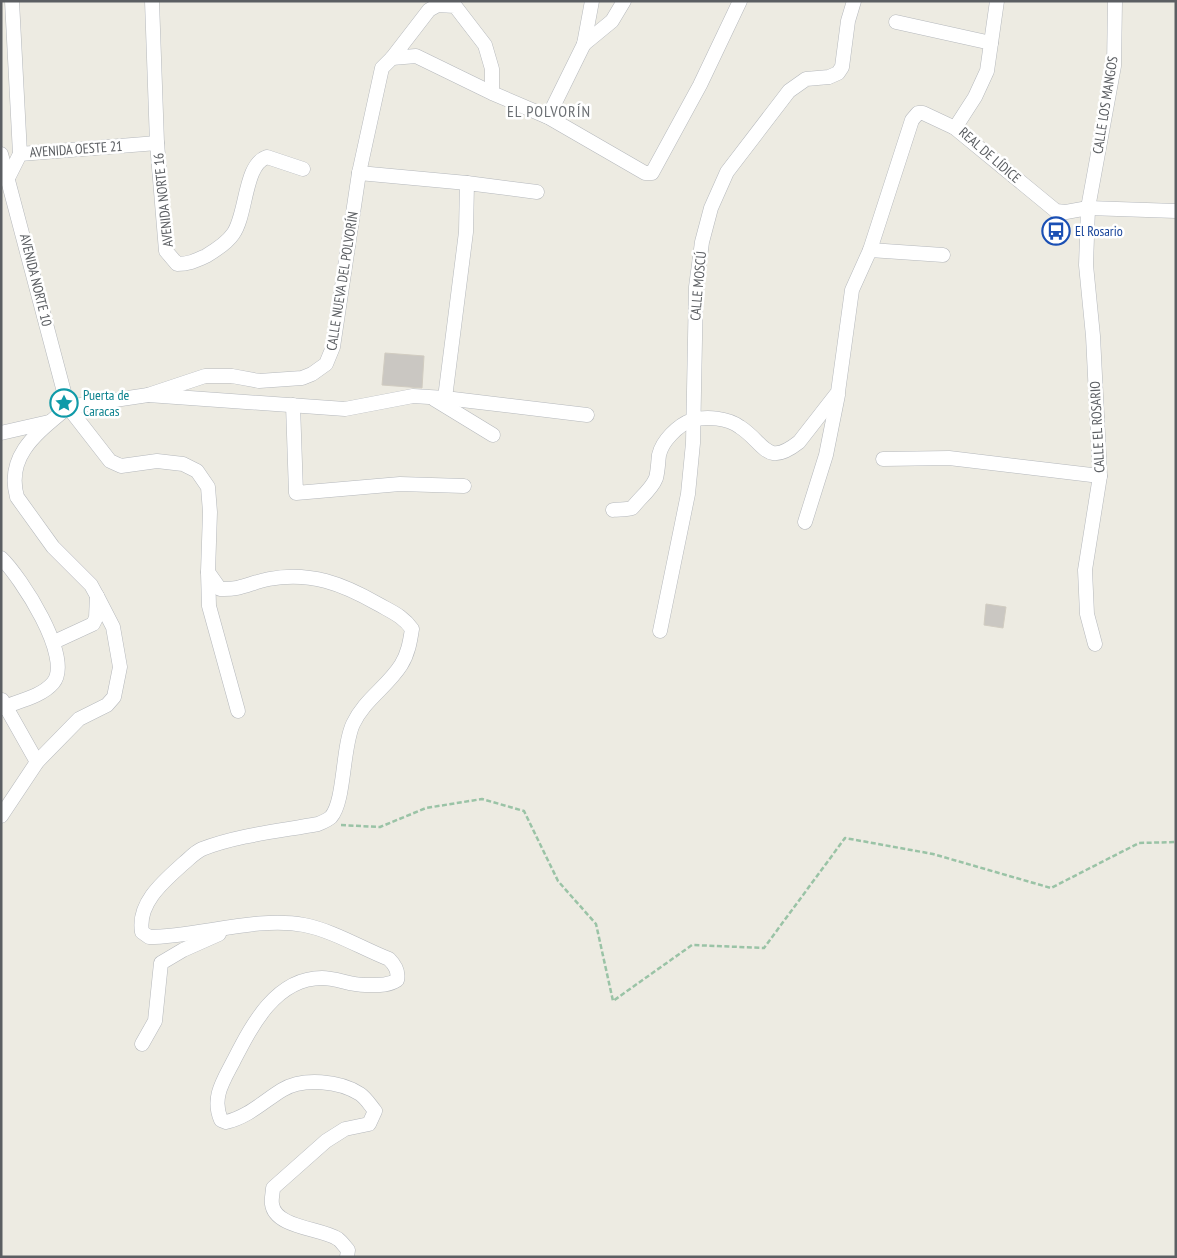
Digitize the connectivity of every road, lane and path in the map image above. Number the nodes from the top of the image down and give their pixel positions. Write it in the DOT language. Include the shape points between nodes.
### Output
graph roads {
  1 [pos="12,1"];
  2 [pos="152,1"];
  3 [pos="592,1"];
  4 [pos="624,1"];
  5 [pos="740,1"];
  6 [pos="854,1"];
  7 [pos="997,1"];
  8 [pos="1115,1"];
  9 [pos="447,3"];
  10 [pos="896,22"];
  11 [pos="991,43"];
  12 [pos="584,44"];
  13 [pos="392,58"];
  14 [pos="492,93"];
  15 [pos="548,117"];
  16 [pos="955,128"];
  17 [pos="157,143"];
  18 [pos="1,154"];
  19 [pos="20,154"];
  20 [pos="303,169"];
  21 [pos="359,173"];
  22 [pos="9,176"];
  23 [pos="468,184"];
  24 [pos="537,192"];
  25 [pos="1088,208"];
  26 [pos="1176,210"];
  27 [pos="870,250"];
  28 [pos="943,255"];
  29 [pos="838,392"];
  30 [pos="148,395"];
  31 [pos="438,398"];
  32 [pos="293,405"];
  33 [pos="68,407"];
  34 [pos="587,415"];
  35 [pos="693,420"];
  36 [pos="52,421"];
  37 [pos="1,433"];
  38 [pos="493,435"];
  39 [pos="883,459"];
  40 [pos="1100,476"];
  41 [pos="464,486"];
  42 [pos="612,510"];
  43 [pos="805,522"];
  44 [pos="1,558"];
  45 [pos="208,572"];
  46 [pos="97,596"];
  47 [pos="660,631"];
  48 [pos="54,642"];
  49 [pos="1095,644"];
  50 [pos="2,705"];
  51 [pos="238,711"];
  52 [pos="37,762"];
  53 [pos="1,816"];
  54 [pos="318,824"];
  55 [pos="1176,842"];
  56 [pos="234,927"];
  57 [pos="142,1044"];
  58 [pos="347,1257"];
  1 -- 19 [label="street"];
  2 -- 17 [label="street, AVENIDA NORTE 16"];
  3 -- 12 [label="street"];
  4 -- 12 [label="street" via="612,21"];
  5 -- 15 [label="street" via="700,85 652,173 645,173"];
  6 -- 35 [label="street, CALLE MOSCÚ" via="842,67 838,73 806,79 789,91 727,172 711,208 696,287"];
  7 -- 11 [label="street, REAL DE LÍDICE"];
  8 -- 25 [label="street, CALLE LOS MANGOS" via="1114,66"];
  9 -- 13 [label="street, CALLE NUEVA DEL POLVORÍN" via="429,10"];
  9 -- 14 [label="street" via="461,10 485,45 492,69"];
  10 -- 11 [label="street"];
  11 -- 16 [label="street, REAL DE LÍDICE" via="987,71"];
  12 -- 15 [label="street"];
  13 -- 14 [label="street" via="416,56"];
  13 -- 21 [label="street, CALLE NUEVA DEL POLVORÍN" via="382,68"];
  14 -- 15 [label="street"];
  16 -- 25 [label="street, REAL DE LÍDICE" via="1056,211"];
  16 -- 27 [label="street" via="923,113 914,115"];
  17 -- 19 [label="street, AVENIDA OESTE 21"];
  17 -- 20 [label="street, AVENIDA NORTE 16" via="166,251 177,264 190,264 218,249 234,233 248,186 261,159"];
  18 -- 22 [label="street, AVENIDA NORTE 10"];
  19 -- 22 [label="street, AVENIDA OESTE 21"];
  21 -- 23 [label="street"];
  21 -- 30 [label="street, CALLE NUEVA DEL POLVORÍN" via="333,347 326,364 302,378 259,381 205,376"];
  22 -- 33 [label="street, AVENIDA NORTE 10"];
  23 -- 24 [label="street"];
  23 -- 31 [label="street" via="466,232"];
  25 -- 26 [label="street, REAL DE LÍDICE"];
  25 -- 40 [label="street, CALLE EL ROSARIO" via="1086,265"];
  27 -- 28 [label="street"];
  27 -- 29 [label="street" via="852,290"];
  29 -- 35 [label="street" via="800,442 774,454 764,451 741,427 732,423 720,419"];
  29 -- 43 [label="street" via="826,455"];
  30 -- 32 [label="street"];
  30 -- 33 [label="street, CALLE NUEVA DEL POLVORÍN"];
  31 -- 32 [label="street" via="413,396 346,409"];
  31 -- 34 [label="street"];
  31 -- 38 [label="street"];
  32 -- 41 [label="street" via="296,493 400,484"];
  33 -- 36 [label="street"];
  33 -- 45 [label="street" via="110,461 121,466 157,461 183,464 197,472 208,487"];
  35 -- 42 [label="street" via="683,424 667,441 660,452 656,479 645,494 632,508"];
  35 -- 47 [label="street, CALLE MOSCÚ" via="688,494"];
  36 -- 37 [label="street"];
  36 -- 46 [label="street" via="27,443 15,468 14,487 53,547"];
  39 -- 40 [label="street" via="949,458"];
  40 -- 49 [label="street, CALLE EL ROSARIO" via="1085,570 1086,614"];
  44 -- 48 [label="street" via="18,578"];
  45 -- 51 [label="street" via="209,606"];
  45 -- 54 [label="street" via="220,589 236,590 268,579 296,576 330,581 346,586 404,618 412,629 401,666 365,704 353,725 346,748 337,808 330,819"];
  46 -- 48 [label="street" via="93,624"];
  46 -- 52 [label="street" via="113,627 120,667 114,697 107,705 80,719"];
  48 -- 50 [label="street" via="58,672 54,682 44,692"];
  50 -- 52 [label="street"];
  52 -- 53 [label="street"];
  54 -- 55 [label="path" via="380,827 426,808 482,799 524,811 558,881 596,924 613,1001 692,945 764,948 845,838 933,854 1051,888 1139,843"];
  54 -- 56 [label="street" via="223,842 199,850 160,885 145,909 141,924 142,932 149,937"];
  56 -- 57 [label="street" via="162,963 156,1021"];
  56 -- 58 [label="street" via="302,925 327,931 389,959 396,966 397,980 392,984 360,985 314,978 302,980 275,998 257,1018 217,1093 217,1110 221,1120 226,1122 256,1108 284,1088 300,1084 328,1083 350,1088 362,1095 375,1111 369,1124 345,1129 326,1141 274,1188 272,1204 278,1216 294,1225 339,1240 348,1250"];
}
